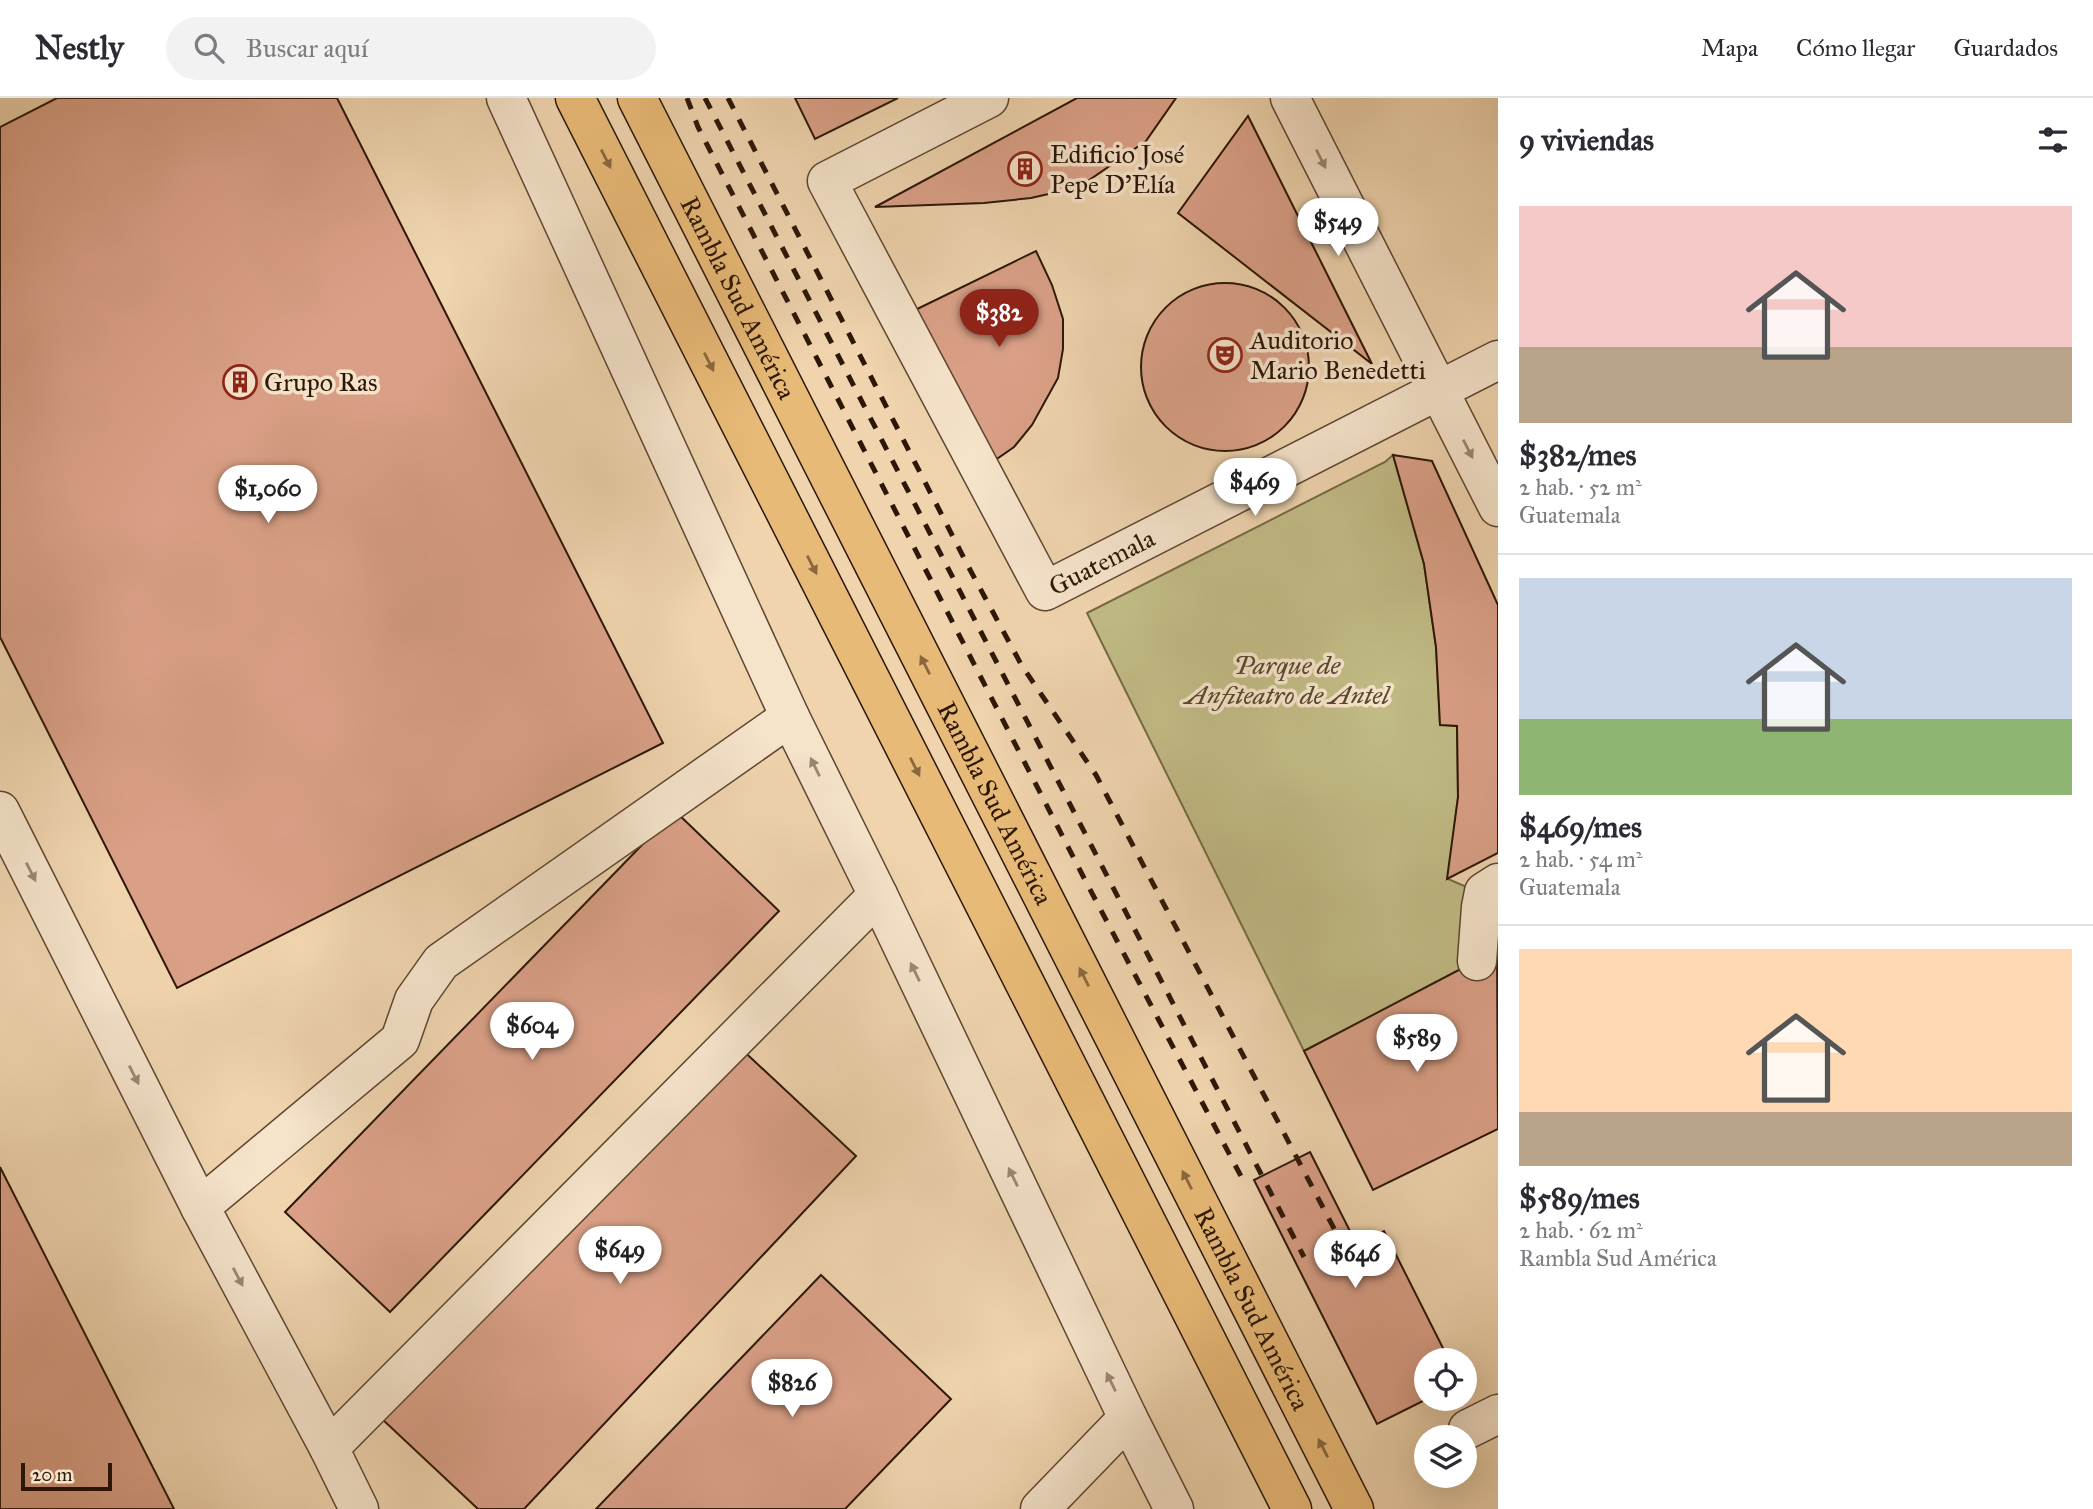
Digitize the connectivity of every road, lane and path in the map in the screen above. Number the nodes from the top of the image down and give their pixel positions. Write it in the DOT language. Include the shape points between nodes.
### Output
graph roads {
  1 [pos="506,98"];
  2 [pos="575,98"];
  3 [pos="637,98"];
  4 [pos="989,98"];
  5 [pos="1290,98"];
  6 [pos="1498,360"];
  7 [pos="1439,391"];
  8 [pos="1498,507"];
  9 [pos="790,717"];
  10 [pos="0,811"];
  11 [pos="1498,883"];
  12 [pos="878,895"];
  13 [pos="1476,961"];
  14 [pos="200,1207"];
  15 [pos="1128,1418"];
  16 [pos="328,1447"];
  17 [pos="359,1509"];
  18 [pos="1040,1509"];
  19 [pos="1174,1509"];
  20 [pos="1292,1509"];
  21 [pos="1354,1509"];
  1 -- 9 [label="street"];
  2 -- 20 [label="main road, Rambla Sud América, one-way"];
  21 -- 3 [label="main road, Rambla Sud América, one-way"];
  4 -- 7 [label="street, Guatemala" via="827,181 1045,591"];
  5 -- 7 [label="street, one-way"];
  6 -- 7 [label="street, Guatemala"];
  7 -- 8 [label="street, one-way"];
  12 -- 9 [label="street, one-way"];
  9 -- 14 [label="street" via="441,962 414,1000 400,1040"];
  10 -- 14 [label="street, one-way"];
  11 -- 13 [label="street" via="1484,892"];
  15 -- 12 [label="street, one-way"];
  12 -- 16 [label="street"];
  14 -- 16 [label="street, one-way"];
  15 -- 18 [label="street"];
  15 -- 19 [label="street"];
  16 -- 17 [label="street"];
}
